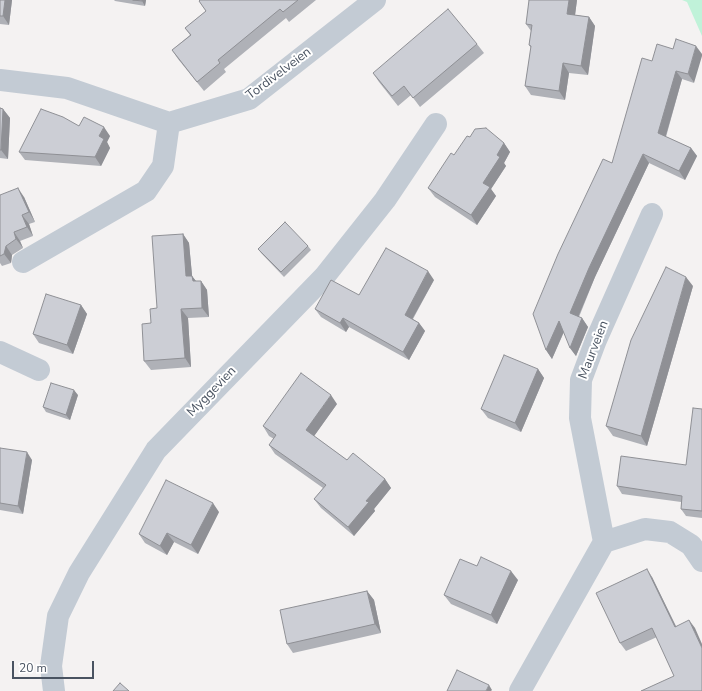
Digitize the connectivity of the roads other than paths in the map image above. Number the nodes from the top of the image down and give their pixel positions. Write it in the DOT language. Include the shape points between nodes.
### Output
graph roads {
  1 [pos="375,0"];
  2 [pos="0,80"];
  3 [pos="169,123"];
  4 [pos="436,124"];
  5 [pos="652,214"];
  6 [pos="23,262"];
  7 [pos="0,352"];
  8 [pos="40,370"];
  9 [pos="604,542"];
  10 [pos="702,561"];
  11 [pos="54,691"];
  12 [pos="520,691"];
  1 -- 3 [label="street, Tordivelveien" via="249,99"];
  2 -- 3 [label="street" via="67,88"];
  3 -- 6 [label="street" via="163,166 146,191"];
  4 -- 11 [label="street, Myggevien" via="385,200 324,277 156,450 78,573 58,616 51,666"];
  5 -- 9 [label="street, Maurveien" via="581,380 580,418"];
  7 -- 8 [label="street"];
  9 -- 10 [label="street" via="645,529 670,532 691,545"];
  9 -- 12 [label="street"];
}
